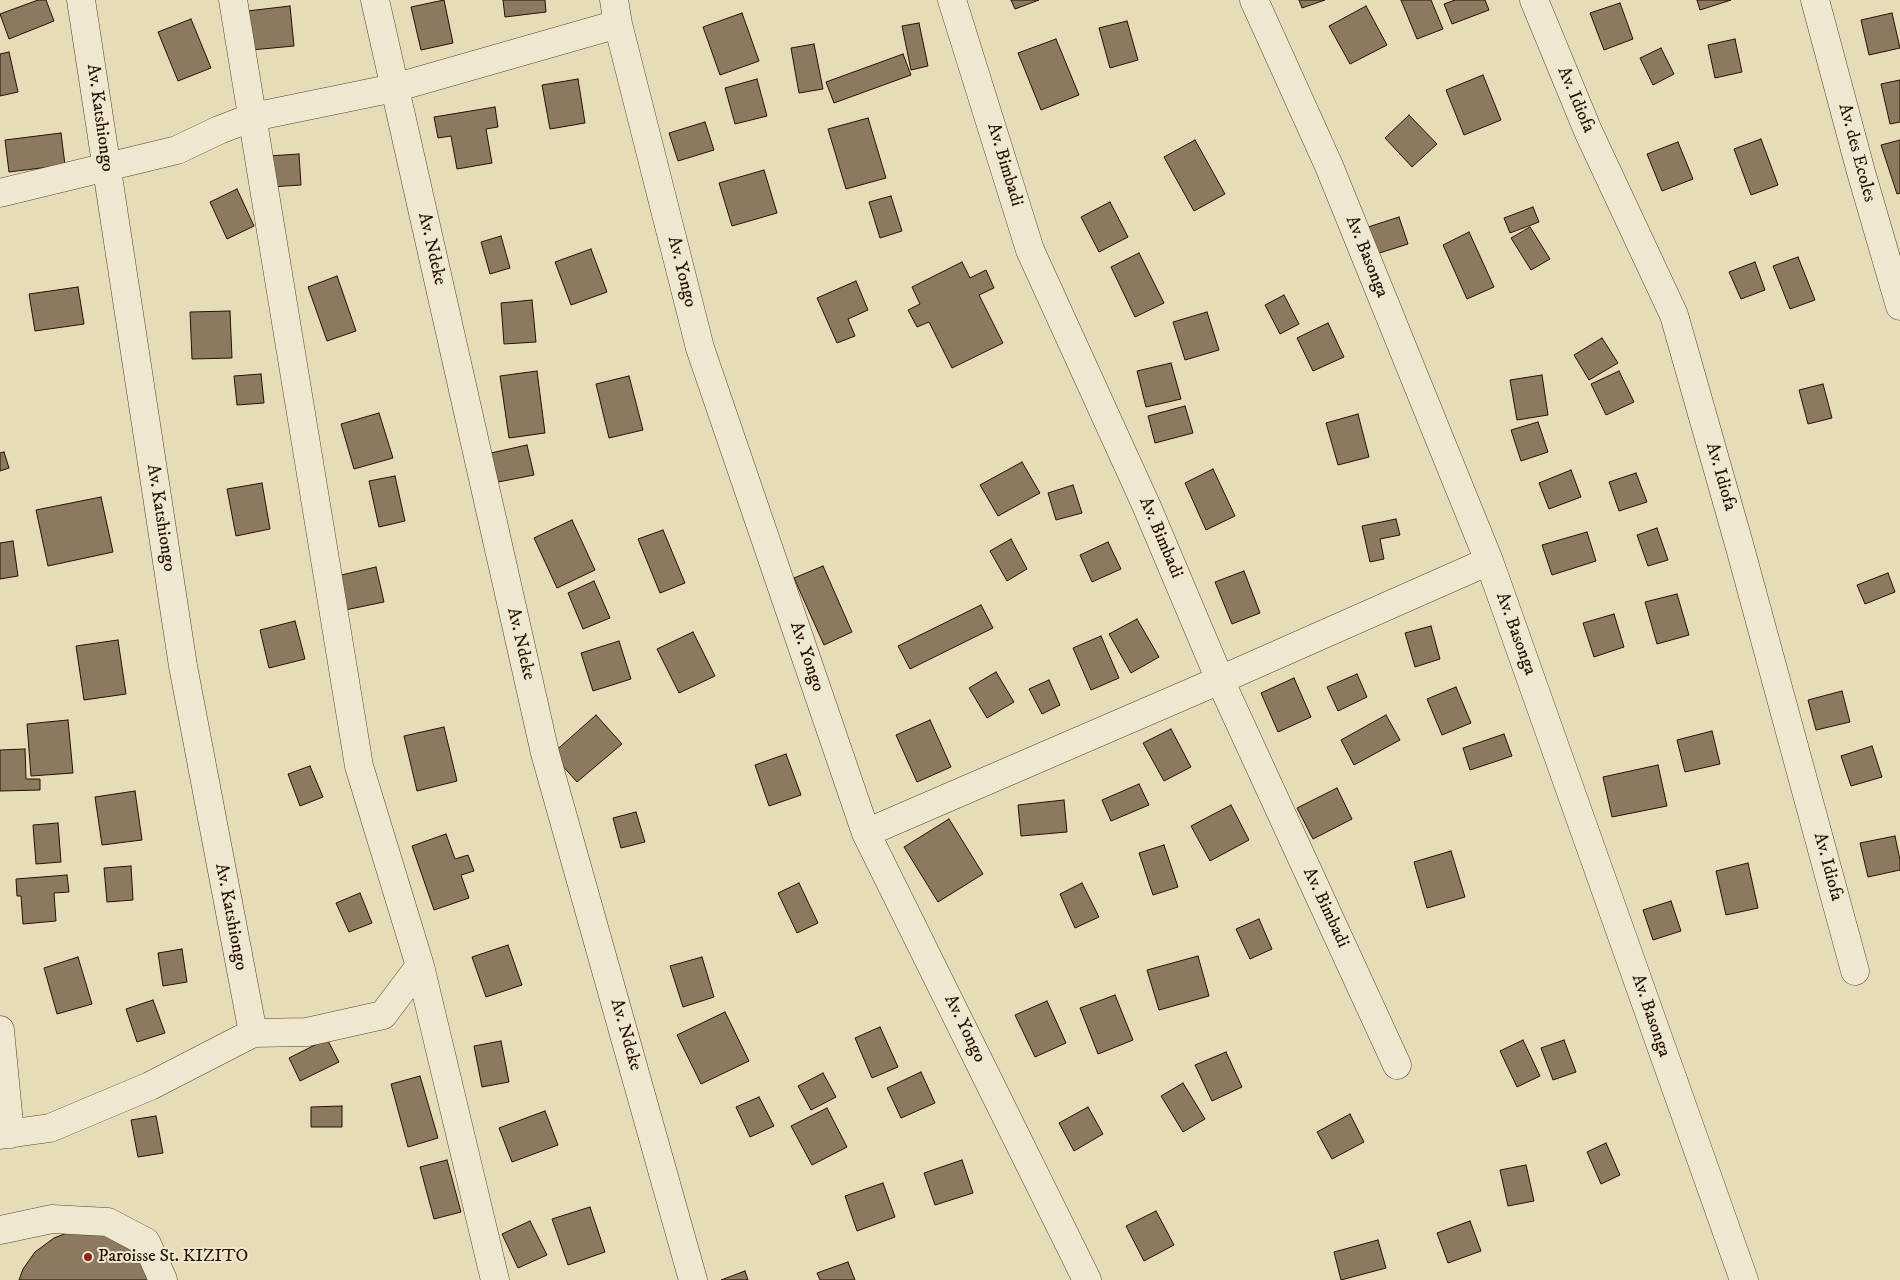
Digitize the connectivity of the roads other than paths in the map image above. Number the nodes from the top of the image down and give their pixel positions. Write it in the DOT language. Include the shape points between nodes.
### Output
graph roads {
  1 [pos="81,0"];
  2 [pos="233,0"];
  3 [pos="376,0"];
  4 [pos="952,0"];
  5 [pos="1254,0"];
  6 [pos="1534,0"];
  7 [pos="1815,0"];
  8 [pos="616,12"];
  9 [pos="394,88"];
  10 [pos="253,117"];
  11 [pos="106,166"];
  12 [pos="0,192"];
  13 [pos="1900,306"];
  14 [pos="1489,561"];
  15 [pos="1220,680"];
  16 [pos="866,833"];
  17 [pos="420,966"];
  18 [pos="1855,971"];
  19 [pos="0,1030"];
  20 [pos="252,1033"];
  21 [pos="1397,1065"];
  22 [pos="5,1135"];
  23 [pos="0,1230"];
  24 [pos="163,1280"];
  25 [pos="495,1280"];
  26 [pos="693,1280"];
  27 [pos="1087,1280"];
  28 [pos="1744,1280"];
  1 -- 11 [label="street, Av. Katshiongo"];
  2 -- 10 [label="street"];
  3 -- 9 [label="street, Av. Ndeke"];
  4 -- 15 [label="street, Av. Bimbadi" via="1030,250 1148,507"];
  5 -- 14 [label="street, Av. Basonga" via="1329,166"];
  6 -- 18 [label="street, Av. Idiofa" via="1588,131 1674,315"];
  7 -- 13 [label="street, Av. des Ecoles"];
  8 -- 9 [label="street"];
  8 -- 16 [label="street, Av. Yongo" via="700,348"];
  9 -- 10 [label="street"];
  9 -- 26 [label="street, Av. Ndeke" via="545,753"];
  10 -- 11 [label="street" via="177,150"];
  10 -- 17 [label="street" via="359,766"];
  11 -- 12 [label="street"];
  11 -- 20 [label="street, Av. Katshiongo" via="183,666"];
  14 -- 15 [label="street"];
  14 -- 28 [label="street, Av. Basonga"];
  15 -- 16 [label="street"];
  15 -- 21 [label="street, Av. Bimbadi"];
  16 -- 27 [label="street, Av. Yongo"];
  17 -- 20 [label="street" via="383,1015 307,1032"];
  17 -- 25 [label="street"];
  19 -- 22 [label="street"];
  20 -- 22 [label="street" via="150,1086 50,1128"];
  23 -- 24 [label="street" via="52,1219 108,1222 146,1242"];
}
